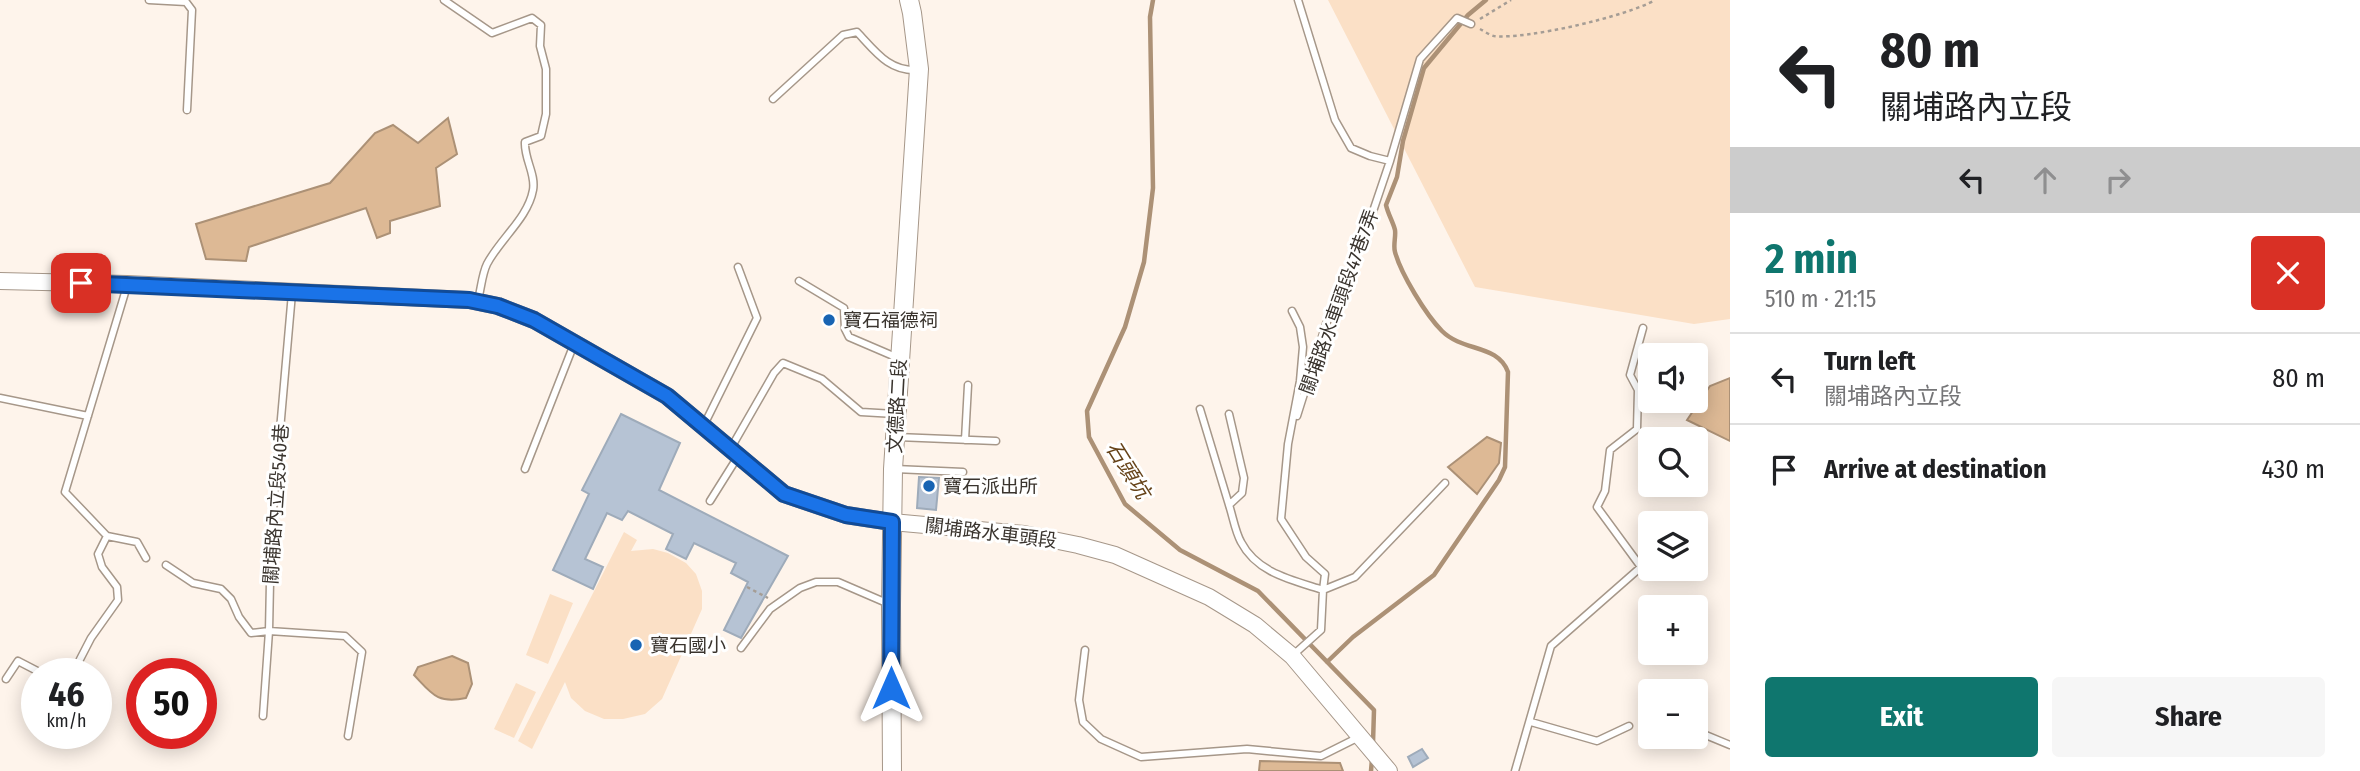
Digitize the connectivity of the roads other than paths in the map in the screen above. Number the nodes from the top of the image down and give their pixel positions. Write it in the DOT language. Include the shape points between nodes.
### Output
graph roads {
  1 [pos="149,0"];
  2 [pos="444,0"];
  3 [pos="909,0"];
  4 [pos="1298,0"];
  5 [pos="1471,24"];
  6 [pos="919,69"];
  7 [pos="774,99"];
  8 [pos="187,110"];
  9 [pos="1390,161"];
  10 [pos="738,267"];
  11 [pos="0,281"];
  12 [pos="799,281"];
  13 [pos="127,284"];
  14 [pos="292,293"];
  15 [pos="478,302"];
  16 [pos="1292,311"];
  17 [pos="1643,328"];
  18 [pos="575,342"];
  19 [pos="900,358"];
  20 [pos="968,385"];
  21 [pos="0,398"];
  22 [pos="1200,409"];
  23 [pos="897,414"];
  24 [pos="1229,414"];
  25 [pos="88,416"];
  26 [pos="703,427"];
  27 [pos="895,437"];
  28 [pos="965,440"];
  29 [pos="996,441"];
  30 [pos="1288,444"];
  31 [pos="734,453"];
  32 [pos="525,469"];
  33 [pos="893,469"];
  34 [pos="963,472"];
  35 [pos="1445,483"];
  36 [pos="710,501"];
  37 [pos="1229,505"];
  38 [pos="892,522"];
  39 [pos="107,536"];
  40 [pos="146,558"];
  41 [pos="166,565"];
  42 [pos="1323,590"];
  43 [pos="891,605"];
  44 [pos="269,631"];
  45 [pos="741,648"];
  46 [pos="1085,650"];
  47 [pos="1292,656"];
  48 [pos="81,658"];
  49 [pos="21,662"];
  50 [pos="6,680"];
  51 [pos="263,716"];
  52 [pos="1531,722"];
  53 [pos="1629,726"];
  54 [pos="1708,735"];
  55 [pos="348,736"];
  56 [pos="1360,736"];
  57 [pos="1730,745"];
  58 [pos="892,771"];
  59 [pos="1389,771"];
  60 [pos="1515,771"];
  1 -- 8 [label="lane" via="186,2 192,10"];
  2 -- 15 [label="lane" via="492,33 532,18 541,25 546,69 541,136 525,142 533,189 523,213 486,265"];
  3 -- 6 [label="main road, 文德路二段"];
  4 -- 9 [label="lane" via="1340,130 1351,148"];
  5 -- 9 [label="lane, 關埔路水車頭段47巷7弄" via="1457,18 1420,59"];
  6 -- 7 [label="lane" via="904,71 888,64 857,32 843,35"];
  6 -- 19 [label="main road, 文德路二段"];
  9 -- 30 [label="lane, 關埔路水車頭段47巷7弄" via="1326,324"];
  10 -- 26 [label="lane" via="757,318"];
  11 -- 13 [label="street, 關埔路水車頭段"];
  12 -- 19 [label="lane" via="844,308 849,337"];
  13 -- 14 [label="street, 關埔路水車頭段"];
  13 -- 25 [label="lane"];
  14 -- 15 [label="street, 關埔路水車頭段"];
  14 -- 44 [label="lane, 關埔路內立段540巷" via="271,533"];
  15 -- 18 [label="street, 關埔路水車頭段" via="534,320"];
  16 -- 30 [label="lane" via="1303,348"];
  17 -- 52 [label="lane" via="1630,375 1638,390 1637,429 1610,450 1605,491 1597,507 1641,566 1551,646"];
  18 -- 26 [label="street, 關埔路水車頭段" via="667,396"];
  18 -- 32 [label="lane"];
  19 -- 23 [label="main road, 文德路二段"];
  20 -- 28 [label="lane"];
  21 -- 25 [label="lane"];
  22 -- 37 [label="lane"];
  23 -- 27 [label="main road, 文德路二段"];
  23 -- 31 [label="lane" via="861,412 822,379 783,363"];
  24 -- 37 [label="lane" via="1244,478 1242,493"];
  25 -- 39 [label="lane" via="65,492"];
  26 -- 31 [label="street, 關埔路水車頭段"];
  27 -- 28 [label="lane"];
  27 -- 33 [label="main road, 文德路二段"];
  28 -- 29 [label="lane"];
  30 -- 42 [label="lane" via="1281,519 1306,557 1325,574"];
  31 -- 36 [label="lane"];
  31 -- 38 [label="street, 關埔路水車頭段" via="784,494 846,515"];
  33 -- 34 [label="lane"];
  33 -- 38 [label="main road, 文德路二段"];
  35 -- 42 [label="lane" via="1355,577"];
  37 -- 42 [label="lane" via="1251,557 1270,573"];
  38 -- 43 [label="main road, 文德路二段"];
  38 -- 47 [label="street, 關埔路水車頭段" via="1024,534 1115,555 1209,597 1255,625"];
  39 -- 40 [label="lane" via="137,542"];
  39 -- 48 [label="lane" via="98,554 102,568 117,587 118,600"];
  41 -- 44 [label="lane" via="193,583 221,589 251,633"];
  42 -- 47 [label="lane" via="1321,629"];
  43 -- 45 [label="lane" via="826,580 800,588 770,609"];
  43 -- 58 [label="main road, 文德路二段"];
  44 -- 51 [label="lane, 關埔路內立段540巷"];
  44 -- 55 [label="lane" via="345,636 362,652"];
  46 -- 56 [label="lane" via="1079,700 1083,722 1101,739 1141,757 1247,749 1321,756"];
  47 -- 56 [label="street, 關埔路水車頭段"];
  49 -- 50 [label="lane"];
  52 -- 53 [label="lane" via="1597,741"];
  52 -- 60 [label="lane"];
  54 -- 57 [label="lane"];
  56 -- 59 [label="street, 關埔路水車頭段"];
}
